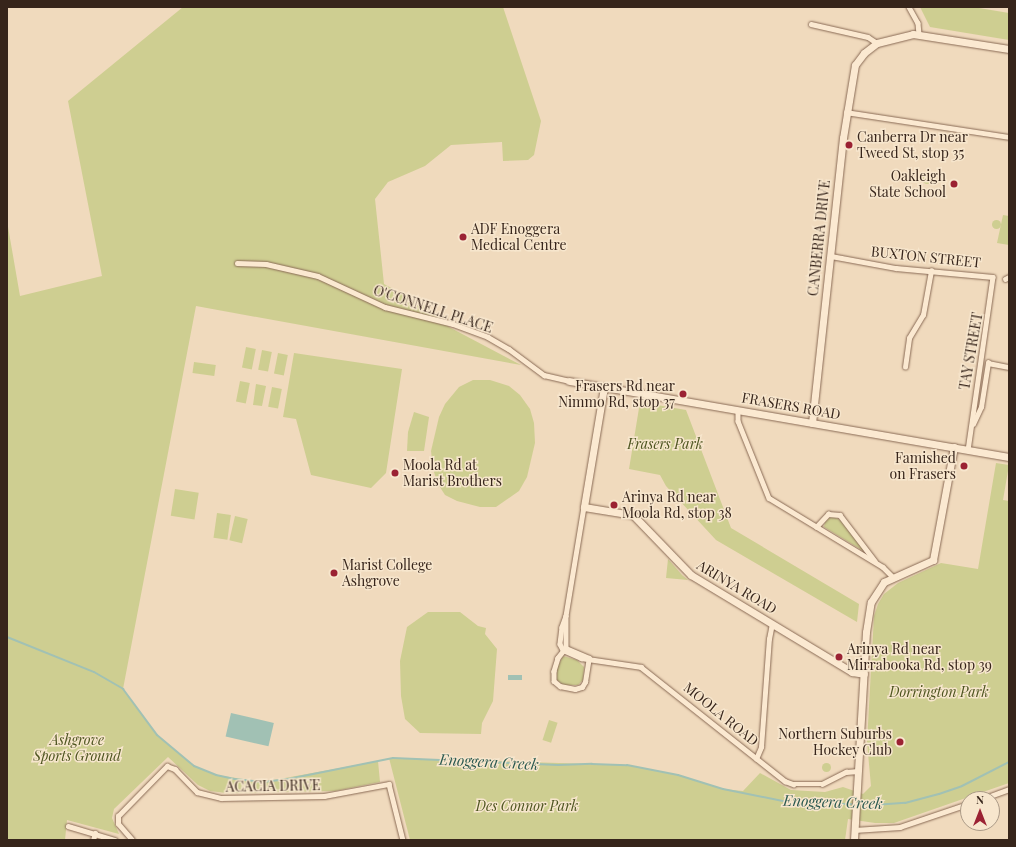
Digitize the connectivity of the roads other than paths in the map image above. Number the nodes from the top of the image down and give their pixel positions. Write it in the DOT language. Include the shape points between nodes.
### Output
graph roads {
  1 [pos="909,7"];
  2 [pos="811,24"];
  3 [pos="919,34"];
  4 [pos="877,43"];
  5 [pos="1009,49"];
  6 [pos="846,112"];
  7 [pos="1009,138"];
  8 [pos="831,256"];
  9 [pos="237,263"];
  10 [pos="931,271"];
  11 [pos="993,278"];
  12 [pos="1009,366"];
  13 [pos="904,367"];
  14 [pos="569,381"];
  15 [pos="604,387"];
  16 [pos="738,410"];
  17 [pos="812,423"];
  18 [pos="972,427"];
  19 [pos="954,447"];
  20 [pos="968,450"];
  21 [pos="1009,457"];
  22 [pos="584,507"];
  23 [pos="816,527"];
  24 [pos="877,563"];
  25 [pos="893,577"];
  26 [pos="772,624"];
  27 [pos="564,649"];
  28 [pos="589,658"];
  29 [pos="864,674"];
  30 [pos="756,759"];
  31 [pos="858,771"];
  32 [pos="960,807"];
  33 [pos="68,826"];
  34 [pos="854,830"];
  35 [pos="95,833"];
  36 [pos="93,840"];
  37 [pos="115,840"];
  38 [pos="132,840"];
  39 [pos="403,840"];
  40 [pos="854,840"];
  1 -- 3 [label="street" via="918,23"];
  2 -- 4 [label="street" via="868,36"];
  3 -- 4 [label="street"];
  3 -- 5 [label="street"];
  4 -- 6 [label="street, CANBERRA DRIVE" via="860,58 853,70"];
  6 -- 7 [label="street"];
  6 -- 8 [label="street, CANBERRA DRIVE"];
  8 -- 10 [label="street, BUXTON STREET" via="896,268"];
  8 -- 17 [label="street, CANBERRA DRIVE"];
  9 -- 14 [label="street, O'CONNELL PLACE" via="288,267 318,276 385,307 453,324 488,337 544,375"];
  10 -- 11 [label="street, BUXTON STREET" via="988,275"];
  10 -- 13 [label="street" via="924,314 910,338"];
  11 -- 18 [label="street, TAY STREET"];
  12 -- 18 [label="street, TAY STREET" via="988,363 980,407"];
  14 -- 15 [label="street, FRASERS ROAD"];
  15 -- 16 [label="street, FRASERS ROAD"];
  15 -- 22 [label="street"];
  16 -- 17 [label="street, FRASERS ROAD"];
  16 -- 23 [label="street" via="738,422 767,496"];
  17 -- 19 [label="street, FRASERS ROAD"];
  18 -- 20 [label="street, TAY STREET"];
  19 -- 20 [label="street, FRASERS ROAD"];
  19 -- 25 [label="street" via="933,560"];
  20 -- 21 [label="street, FRASERS ROAD"];
  22 -- 26 [label="street, ARINYA ROAD" via="633,515 689,574"];
  22 -- 27 [label="street" via="560,640"];
  23 -- 24 [label="street"];
  23 -- 24 [label="street" via="828,514 840,515"];
  24 -- 25 [label="street"];
  25 -- 29 [label="street" via="881,586 872,602 866,632"];
  26 -- 29 [label="street, ARINYA ROAD" via="852,672"];
  26 -- 30 [label="street" via="761,747"];
  27 -- 28 [label="street, MOOLA ROAD" via="570,656"];
  27 -- 28 [label="street" via="555,666 556,684 578,689 584,684"];
  28 -- 30 [label="street, MOOLA ROAD" via="643,668"];
  29 -- 31 [label="street"];
  30 -- 31 [label="street, MOOLA ROAD" via="780,778 793,784 826,784 844,773"];
  31 -- 34 [label="street"];
  32 -- 34 [label="street" via="900,827"];
  33 -- 35 [label="street"];
  34 -- 40 [label="street"];
  35 -- 36 [label="street"];
  35 -- 37 [label="street"];
  38 -- 39 [label="street, ACACIA DRIVE" via="118,824 118,816 167,766 175,769 197,792 221,798 324,796 348,794 389,784"];
}
